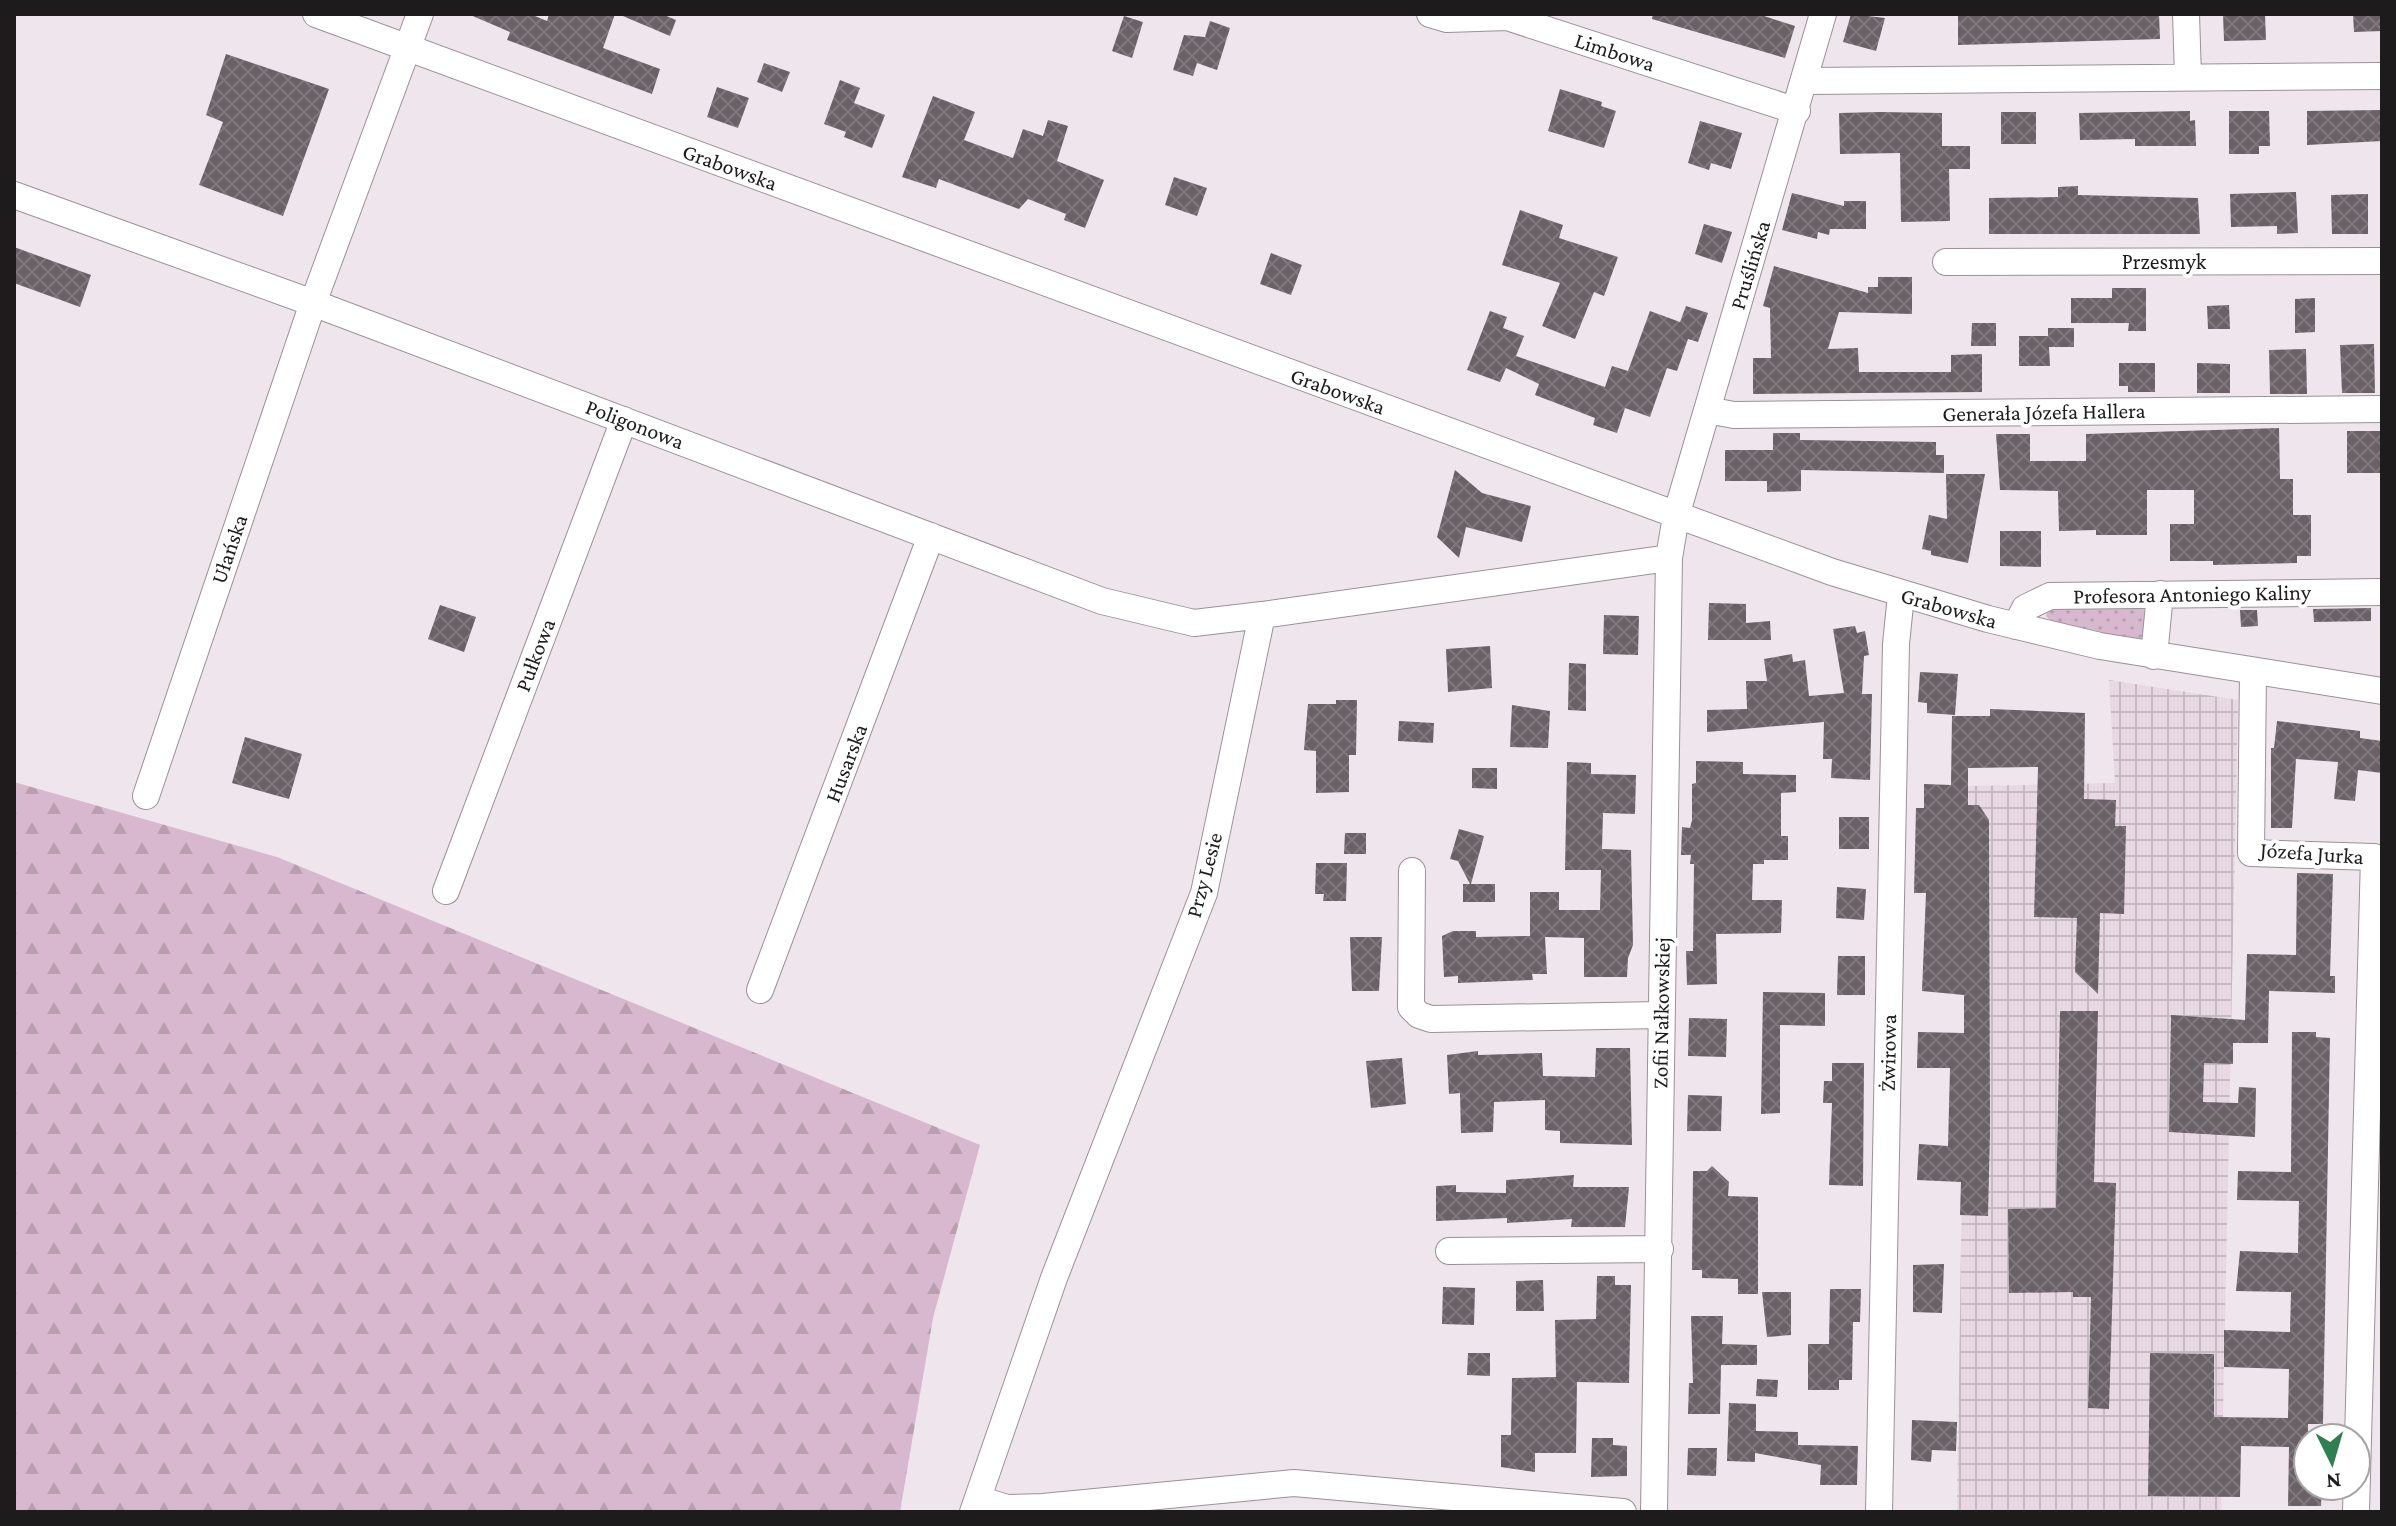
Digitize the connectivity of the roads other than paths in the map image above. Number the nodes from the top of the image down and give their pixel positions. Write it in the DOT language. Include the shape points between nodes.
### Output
graph roads {
  1 [pos="316,14"];
  2 [pos="420,14"];
  3 [pos="1430,14"];
  4 [pos="1823,14"];
  5 [pos="2186,14"];
  6 [pos="408,48"];
  7 [pos="2382,76"];
  8 [pos="2188,77"];
  9 [pos="1806,81"];
  10 [pos="1797,111"];
  11 [pos="14,195"];
  12 [pos="2382,261"];
  13 [pos="1946,262"];
  14 [pos="313,303"];
  15 [pos="2382,409"];
  16 [pos="1707,410"];
  17 [pos="624,420"];
  18 [pos="1676,516"];
  19 [pos="931,536"];
  20 [pos="1669,558"];
  21 [pos="2382,592"];
  22 [pos="2160,594"];
  23 [pos="1901,595"];
  24 [pos="1262,615"];
  25 [pos="2016,626"];
  26 [pos="2154,656"];
  27 [pos="2253,672"];
  28 [pos="2382,691"];
  29 [pos="146,796"];
  30 [pos="1412,871"];
  31 [pos="446,891"];
  32 [pos="760,990"];
  33 [pos="2377,1006"];
  34 [pos="1661,1015"];
  35 [pos="1660,1249"];
  36 [pos="1449,1251"];
  37 [pos="976,1506"];
  38 [pos="1623,1512"];
  39 [pos="1654,1512"];
  40 [pos="1879,1512"];
  41 [pos="2356,1512"];
  1 -- 6 [label="street, Grabowska"];
  2 -- 6 [label="street, Ułańska"];
  3 -- 10 [label="street, Limbowa" via="1447,19 1507,17"];
  4 -- 9 [label="street, Pruślińska"];
  5 -- 8 [label="street"];
  6 -- 14 [label="street, Ułańska"];
  6 -- 18 [label="street, Grabowska"];
  7 -- 8 [label="street"];
  8 -- 9 [label="street"];
  9 -- 10 [label="street, Pruślińska"];
  10 -- 16 [label="street, Pruślińska"];
  11 -- 14 [label="street, Poligonowa"];
  12 -- 13 [label="street, Przesmyk"];
  14 -- 17 [label="street, Poligonowa"];
  14 -- 29 [label="street, Ułańska"];
  15 -- 16 [label="street, Generała Józefa Hallera" via="1734,415"];
  16 -- 18 [label="street, Pruślińska"];
  17 -- 19 [label="street, Poligonowa"];
  17 -- 31 [label="street, Pułkowa"];
  18 -- 20 [label="street, Zofii Nałkowskiej"];
  18 -- 23 [label="street, Grabowska"];
  19 -- 24 [label="street, Poligonowa" via="1102,601 1194,623"];
  19 -- 32 [label="street, Husarska"];
  20 -- 24 [label="street"];
  20 -- 34 [label="street, Zofii Nałkowskiej"];
  21 -- 22 [label="street, Profesora Antoniego Kaliny"];
  22 -- 25 [label="street, Profesora Antoniego Kaliny" via="2050,596 2025,608"];
  22 -- 26 [label="street"];
  23 -- 25 [label="street, Grabowska"];
  23 -- 40 [label="street, Żwirowa"];
  24 -- 37 [label="street, Przy Lesie" via="1204,893 1054,1278"];
  25 -- 26 [label="street, Grabowska"];
  26 -- 27 [label="street, Grabowska"];
  27 -- 28 [label="street, Grabowska"];
  27 -- 33 [label="street, Józefa Jurka" via="2251,853 2374,857"];
  30 -- 34 [label="street" via="1411,1007 1419,1015"];
  33 -- 41 [label="street, Józefa Jurka"];
  34 -- 35 [label="street, Zofii Nałkowskiej"];
  35 -- 36 [label="street"];
  35 -- 39 [label="street, Zofii Nałkowskiej"];
  37 -- 38 [label="street" via="1043,1507 1294,1483"];
}
